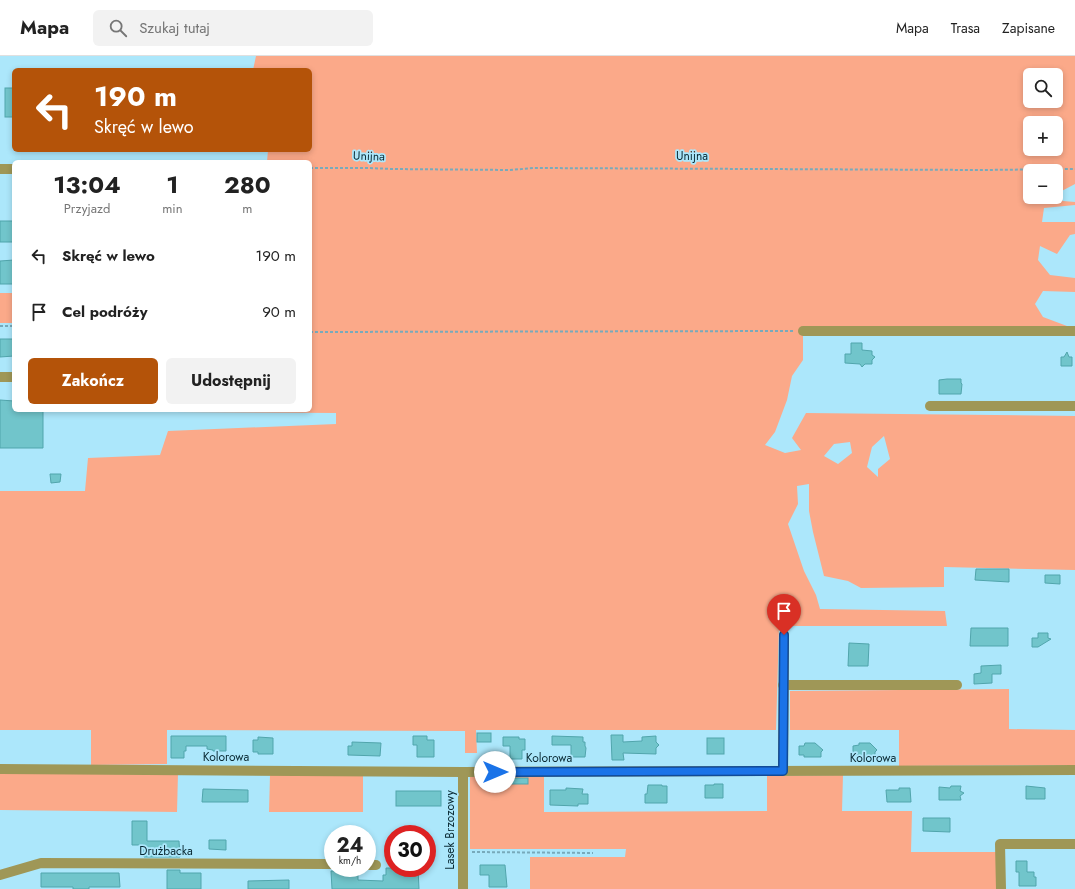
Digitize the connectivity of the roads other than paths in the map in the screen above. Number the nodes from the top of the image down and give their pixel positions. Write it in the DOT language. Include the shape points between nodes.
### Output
graph roads {
  1 [pos="0,169"];
  2 [pos="12,169"];
  3 [pos="803,331"];
  4 [pos="1075,331"];
  5 [pos="0,377"];
  6 [pos="12,377"];
  7 [pos="930,406"];
  8 [pos="1075,406"];
  9 [pos="784,635"];
  10 [pos="783,685"];
  11 [pos="957,685"];
  12 [pos="0,769"];
  13 [pos="1075,770"];
  14 [pos="783,771"];
  15 [pos="463,772"];
  16 [pos="1075,844"];
  17 [pos="324,864"];
  18 [pos="0,876"];
  19 [pos="463,889"];
  20 [pos="1001,889"];
  1 -- 2 [label="street"];
  3 -- 4 [label="street"];
  5 -- 6 [label="street"];
  7 -- 8 [label="street"];
  9 -- 10 [label="street"];
  10 -- 11 [label="street"];
  10 -- 14 [label="street"];
  12 -- 15 [label="street, Kolorowa"];
  13 -- 14 [label="street, Kolorowa"];
  14 -- 15 [label="street, Kolorowa"];
  15 -- 19 [label="street, Lasek Brzozowy"];
  16 -- 20 [label="street" via="1000,844"];
  17 -- 18 [label="street, Drużbacka" via="41,863"];
}
